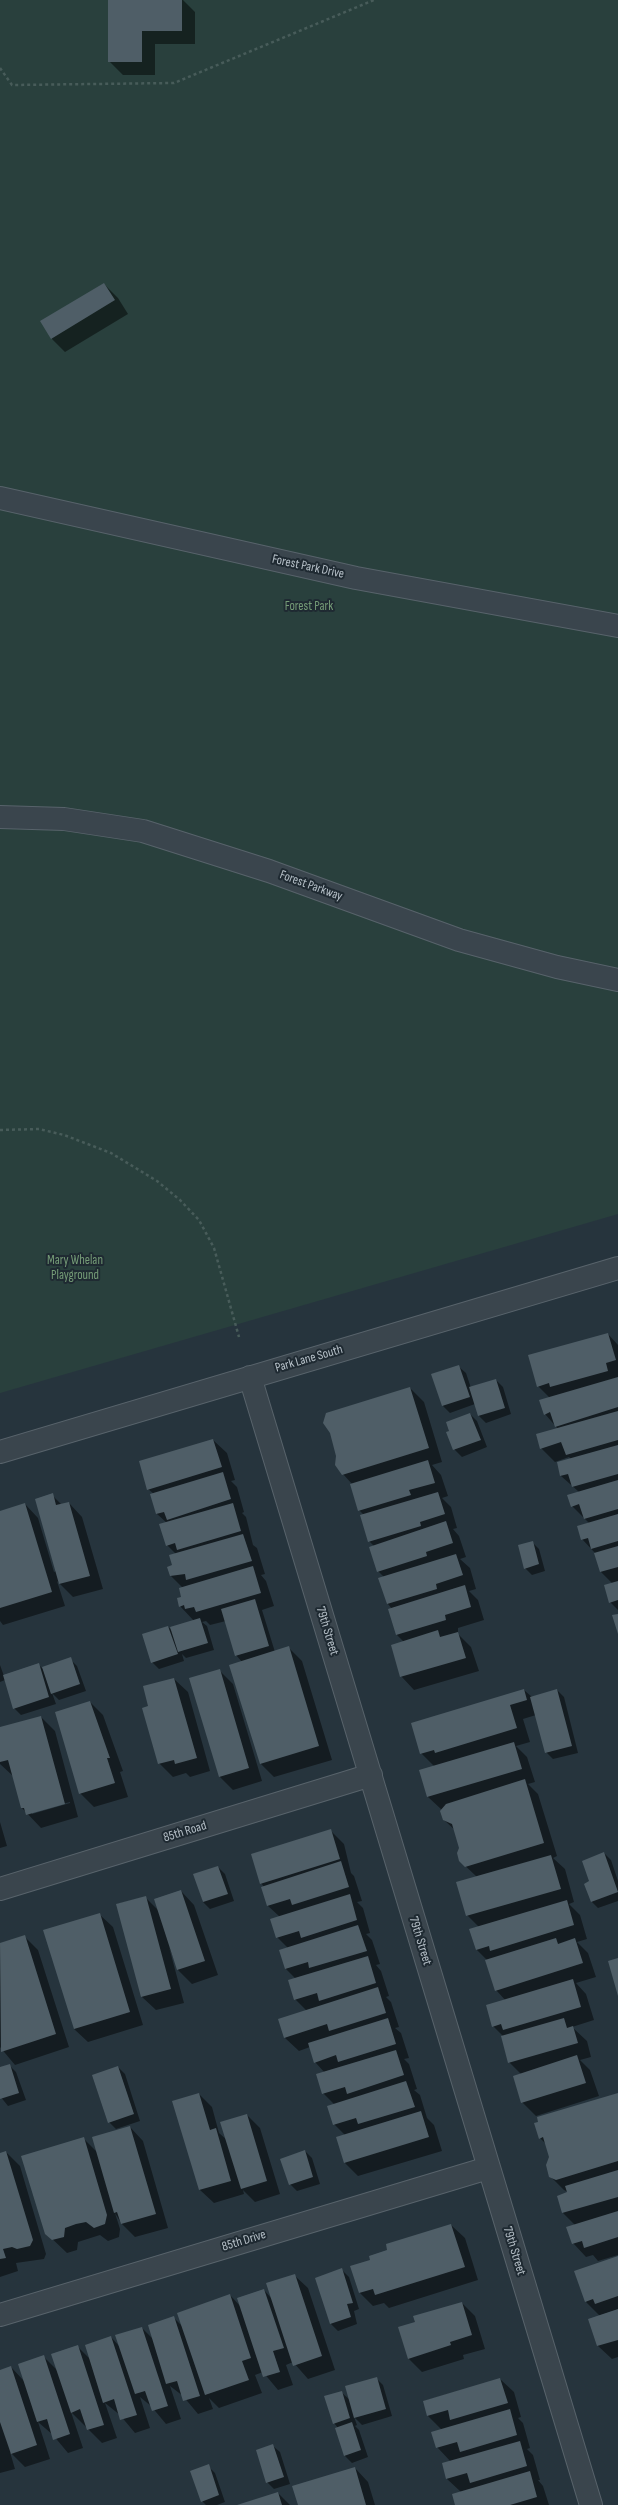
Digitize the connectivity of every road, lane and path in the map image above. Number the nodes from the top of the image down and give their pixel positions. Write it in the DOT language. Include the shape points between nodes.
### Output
graph roads {
  1 [pos="374,0"];
  2 [pos="0,68"];
  3 [pos="0,498"];
  4 [pos="618,626"];
  5 [pos="0,817"];
  6 [pos="618,980"];
  7 [pos="0,1130"];
  8 [pos="618,1268"];
  9 [pos="239,1337"];
  10 [pos="250,1377"];
  11 [pos="0,1452"];
  12 [pos="371,1775"];
  13 [pos="0,1889"];
  14 [pos="488,2168"];
  15 [pos="0,2315"];
  16 [pos="592,2505"];
  1 -- 2 [label="path" via="174,82 12,85"];
  3 -- 4 [label="street, Forest Park Drive" via="356,578"];
  5 -- 6 [label="street, Forest Parkway" via="64,819 143,831 269,871 459,940 557,967"];
  7 -- 9 [label="path" via="39,1129 64,1135 111,1153 156,1181 180,1200 199,1220 214,1248"];
  8 -- 10 [label="street, Park Lane South"];
  10 -- 11 [label="street, Park Lane South"];
  10 -- 12 [label="street, 79th Street"];
  12 -- 13 [label="street, 85th Road"];
  12 -- 14 [label="street, 79th Street"];
  14 -- 15 [label="street, 85th Drive"];
  14 -- 16 [label="street, 79th Street"];
}
